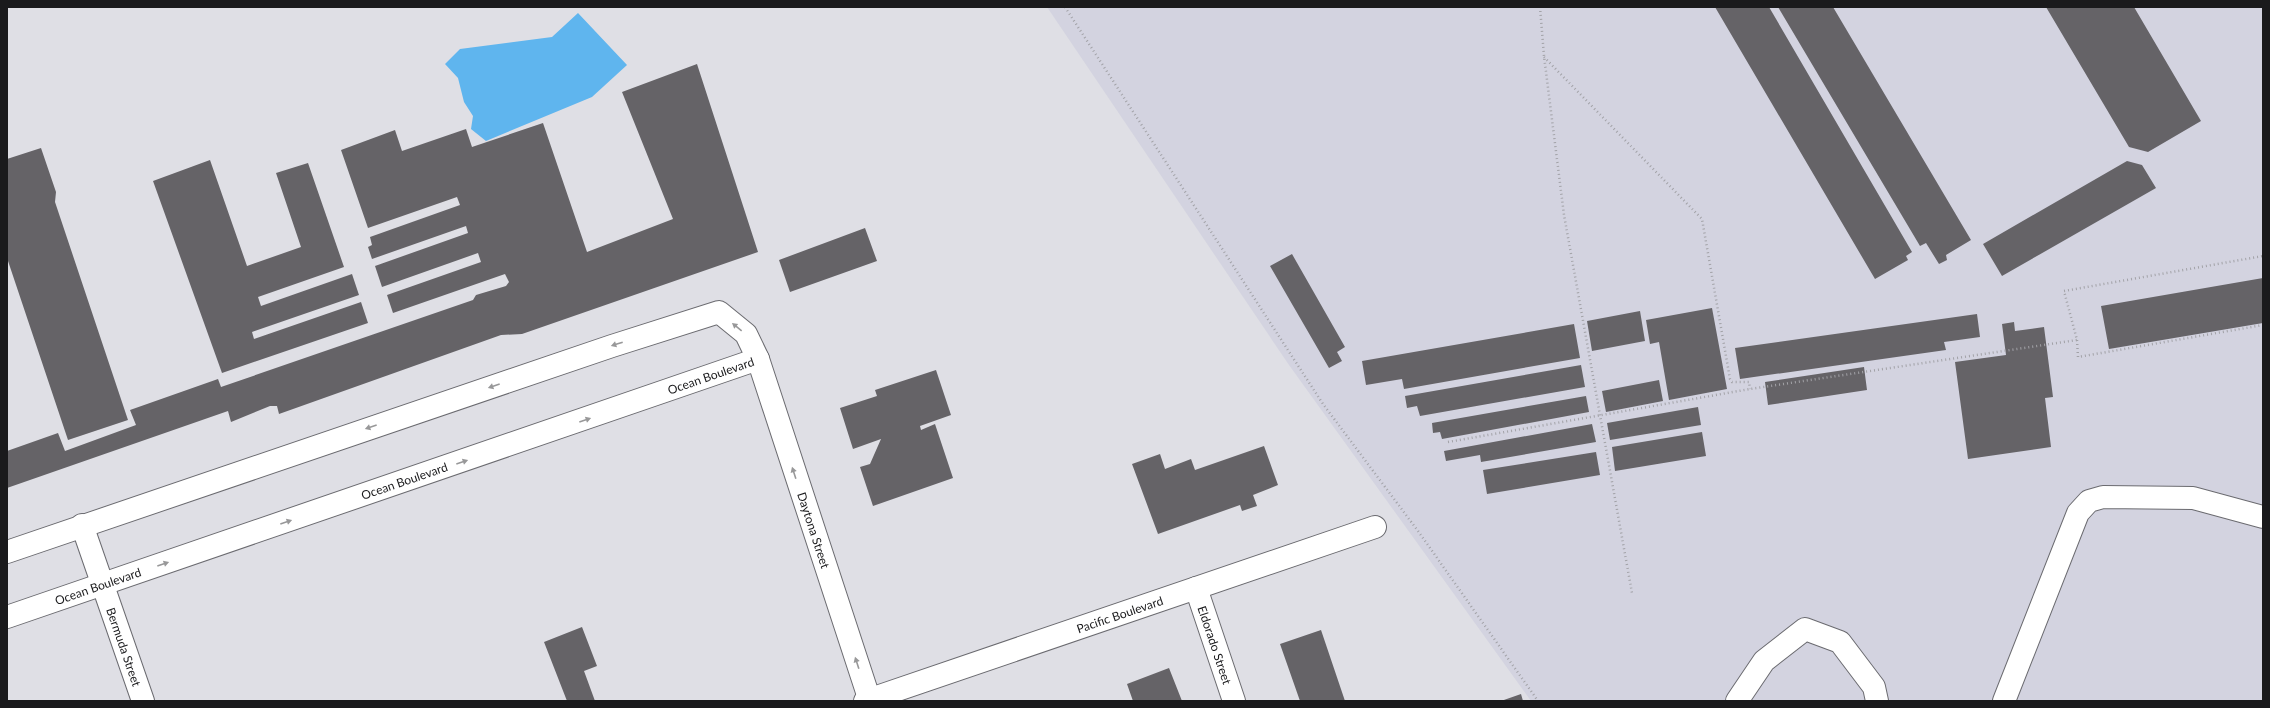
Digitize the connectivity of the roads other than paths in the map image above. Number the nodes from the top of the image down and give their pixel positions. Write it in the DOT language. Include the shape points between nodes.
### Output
graph roads {
  1 [pos="758,359"];
  2 [pos="2263,517"];
  3 [pos="82,525"];
  4 [pos="1375,527"];
  5 [pos="7,552"];
  6 [pos="102,584"];
  7 [pos="1196,588"];
  8 [pos="7,618"];
  9 [pos="868,700"];
  10 [pos="143,701"];
  11 [pos="1234,701"];
  12 [pos="1737,701"];
  13 [pos="1877,701"];
  14 [pos="2004,701"];
  1 -- 3 [label="street, Ocean Boulevard, one-way" via="746,334 719,312"];
  6 -- 1 [label="street, Ocean Boulevard, one-way"];
  9 -- 1 [label="street, Daytona Street, one-way"];
  2 -- 14 [label="street" via="2193,498 2103,497 2089,501 2078,513"];
  3 -- 5 [label="street, Ocean Boulevard"];
  3 -- 6 [label="street, Bermuda Street"];
  4 -- 7 [label="street, Pacific Boulevard"];
  6 -- 8 [label="street, Ocean Boulevard"];
  6 -- 10 [label="street, Bermuda Street"];
  7 -- 9 [label="street, Pacific Boulevard"];
  7 -- 11 [label="street, Eldorado Street"];
  12 -- 13 [label="street" via="1764,661 1805,629 1840,642 1874,687"];
}
